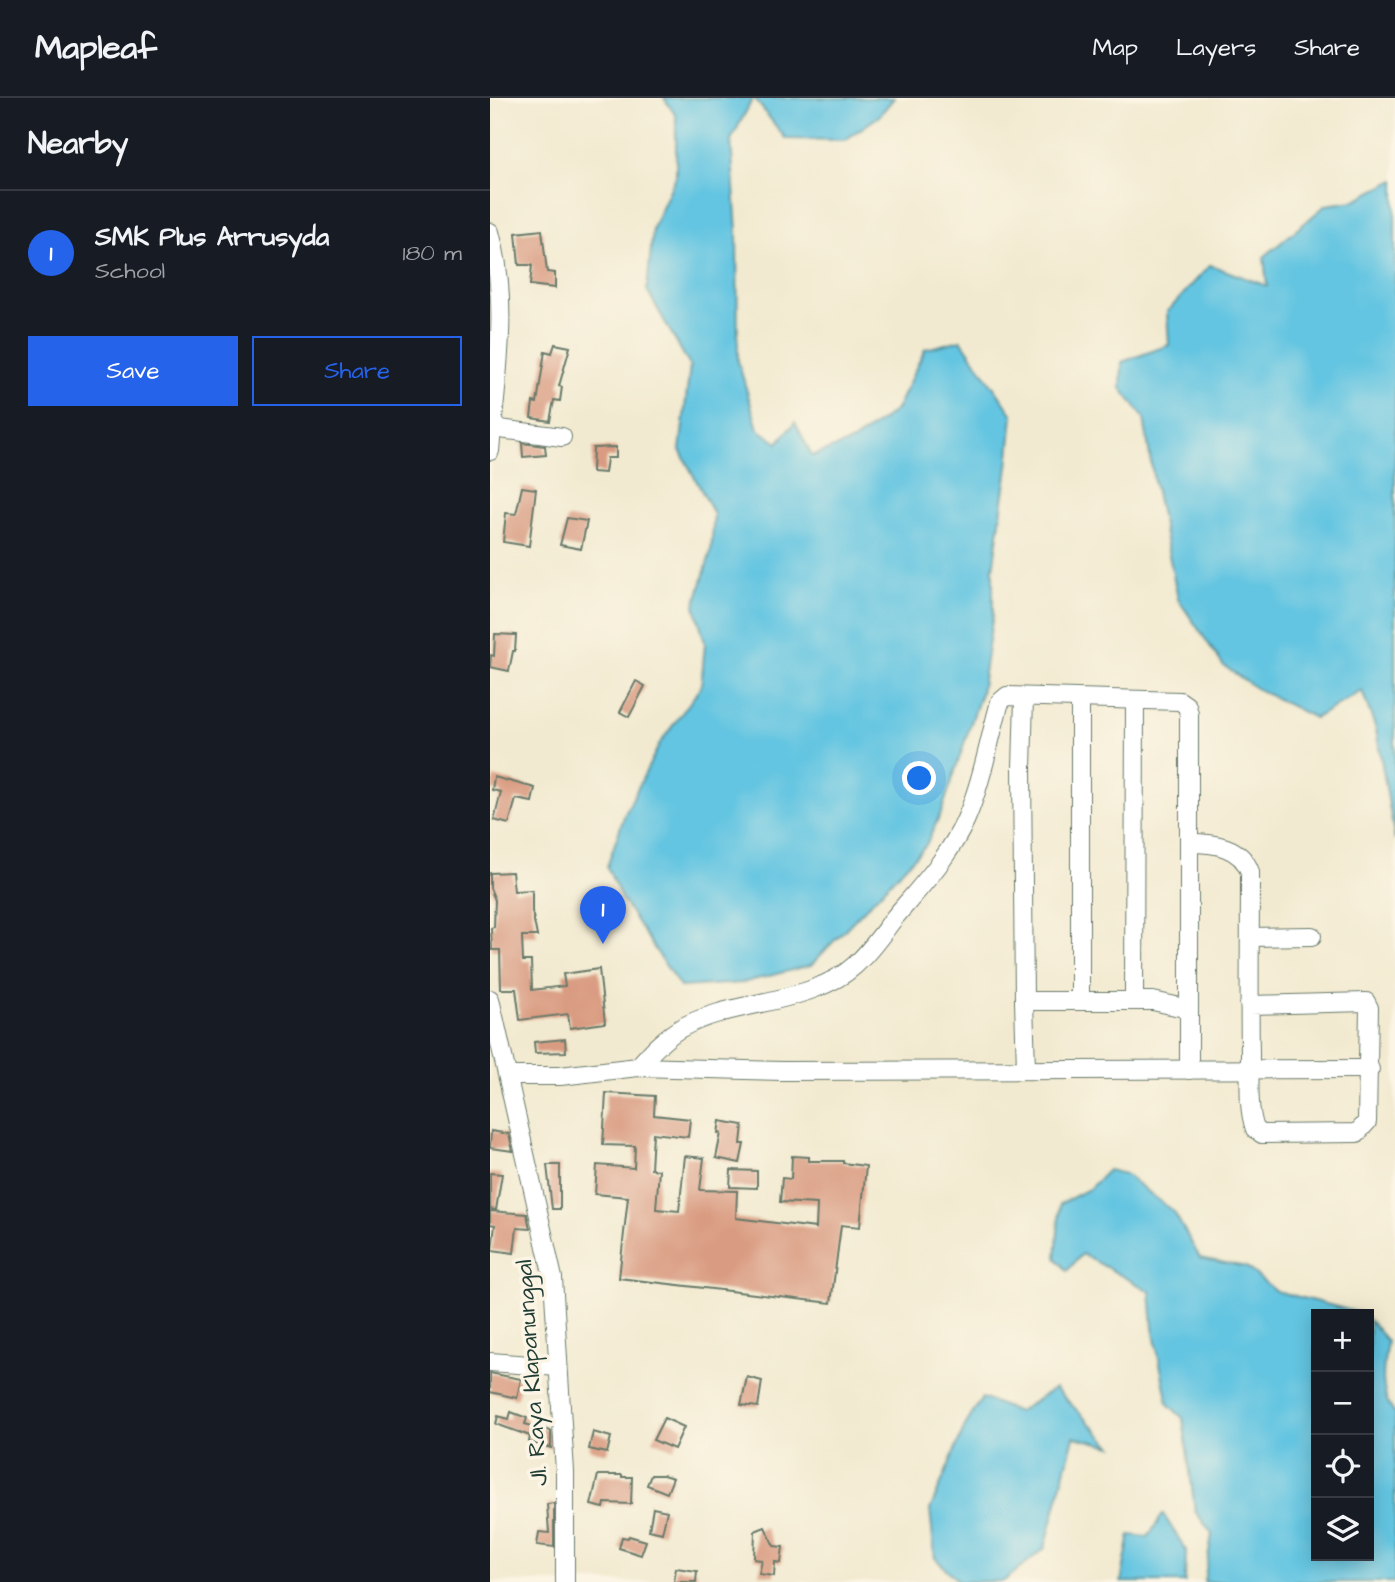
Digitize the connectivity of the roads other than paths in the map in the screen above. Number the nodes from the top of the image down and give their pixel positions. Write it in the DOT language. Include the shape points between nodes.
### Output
graph roads {
  1 [pos="490,232"];
  2 [pos="495,333"];
  3 [pos="492,428"];
  4 [pos="562,438"];
  5 [pos="490,451"];
  6 [pos="1024,698"];
  7 [pos="1080,699"];
  8 [pos="1135,700"];
  9 [pos="1189,843"];
  10 [pos="1312,936"];
  11 [pos="1250,937"];
  12 [pos="490,999"];
  13 [pos="1080,1000"];
  14 [pos="1024,1001"];
  15 [pos="1134,1001"];
  16 [pos="1249,1005"];
  17 [pos="1189,1009"];
  18 [pos="496,1055"];
  19 [pos="638,1068"];
  20 [pos="1026,1069"];
  21 [pos="1250,1069"];
  22 [pos="1370,1069"];
  23 [pos="1189,1070"];
  24 [pos="508,1076"];
  25 [pos="490,1362"];
  26 [pos="558,1367"];
  27 [pos="565,1582"];
  1 -- 2 [label="street" via="500,286"];
  2 -- 3 [label="street"];
  3 -- 4 [label="street"];
  3 -- 5 [label="street"];
  6 -- 7 [label="street"];
  6 -- 14 [label="street"];
  6 -- 19 [label="street" via="1007,696 1000,702 976,793 955,842 852,968 811,990 688,1025 655,1048"];
  7 -- 8 [label="street"];
  7 -- 13 [label="street"];
  8 -- 9 [label="street" via="1180,701 1187,706"];
  8 -- 15 [label="street"];
  9 -- 11 [label="street" via="1225,847 1246,860"];
  9 -- 17 [label="street"];
  10 -- 11 [label="street"];
  11 -- 16 [label="street"];
  12 -- 18 [label="street, Jl. Raya Klapanunggal"];
  13 -- 14 [label="street"];
  13 -- 15 [label="street"];
  14 -- 20 [label="street"];
  15 -- 17 [label="street"];
  16 -- 21 [label="street"];
  16 -- 22 [label="street" via="1366,1002"];
  17 -- 23 [label="street"];
  18 -- 24 [label="street, Jl. Raya Klapanunggal"];
  19 -- 20 [label="street"];
  19 -- 24 [label="street"];
  20 -- 23 [label="street"];
  21 -- 22 [label="street"];
  21 -- 22 [label="street" via="1252,1122 1262,1134 1357,1133 1367,1122"];
  21 -- 23 [label="street"];
  24 -- 26 [label="street, Jl. Raya Klapanunggal" via="553,1278"];
  25 -- 26 [label="street"];
  26 -- 27 [label="street, Jl. Raya Klapanunggal" via="565,1472"];
}
